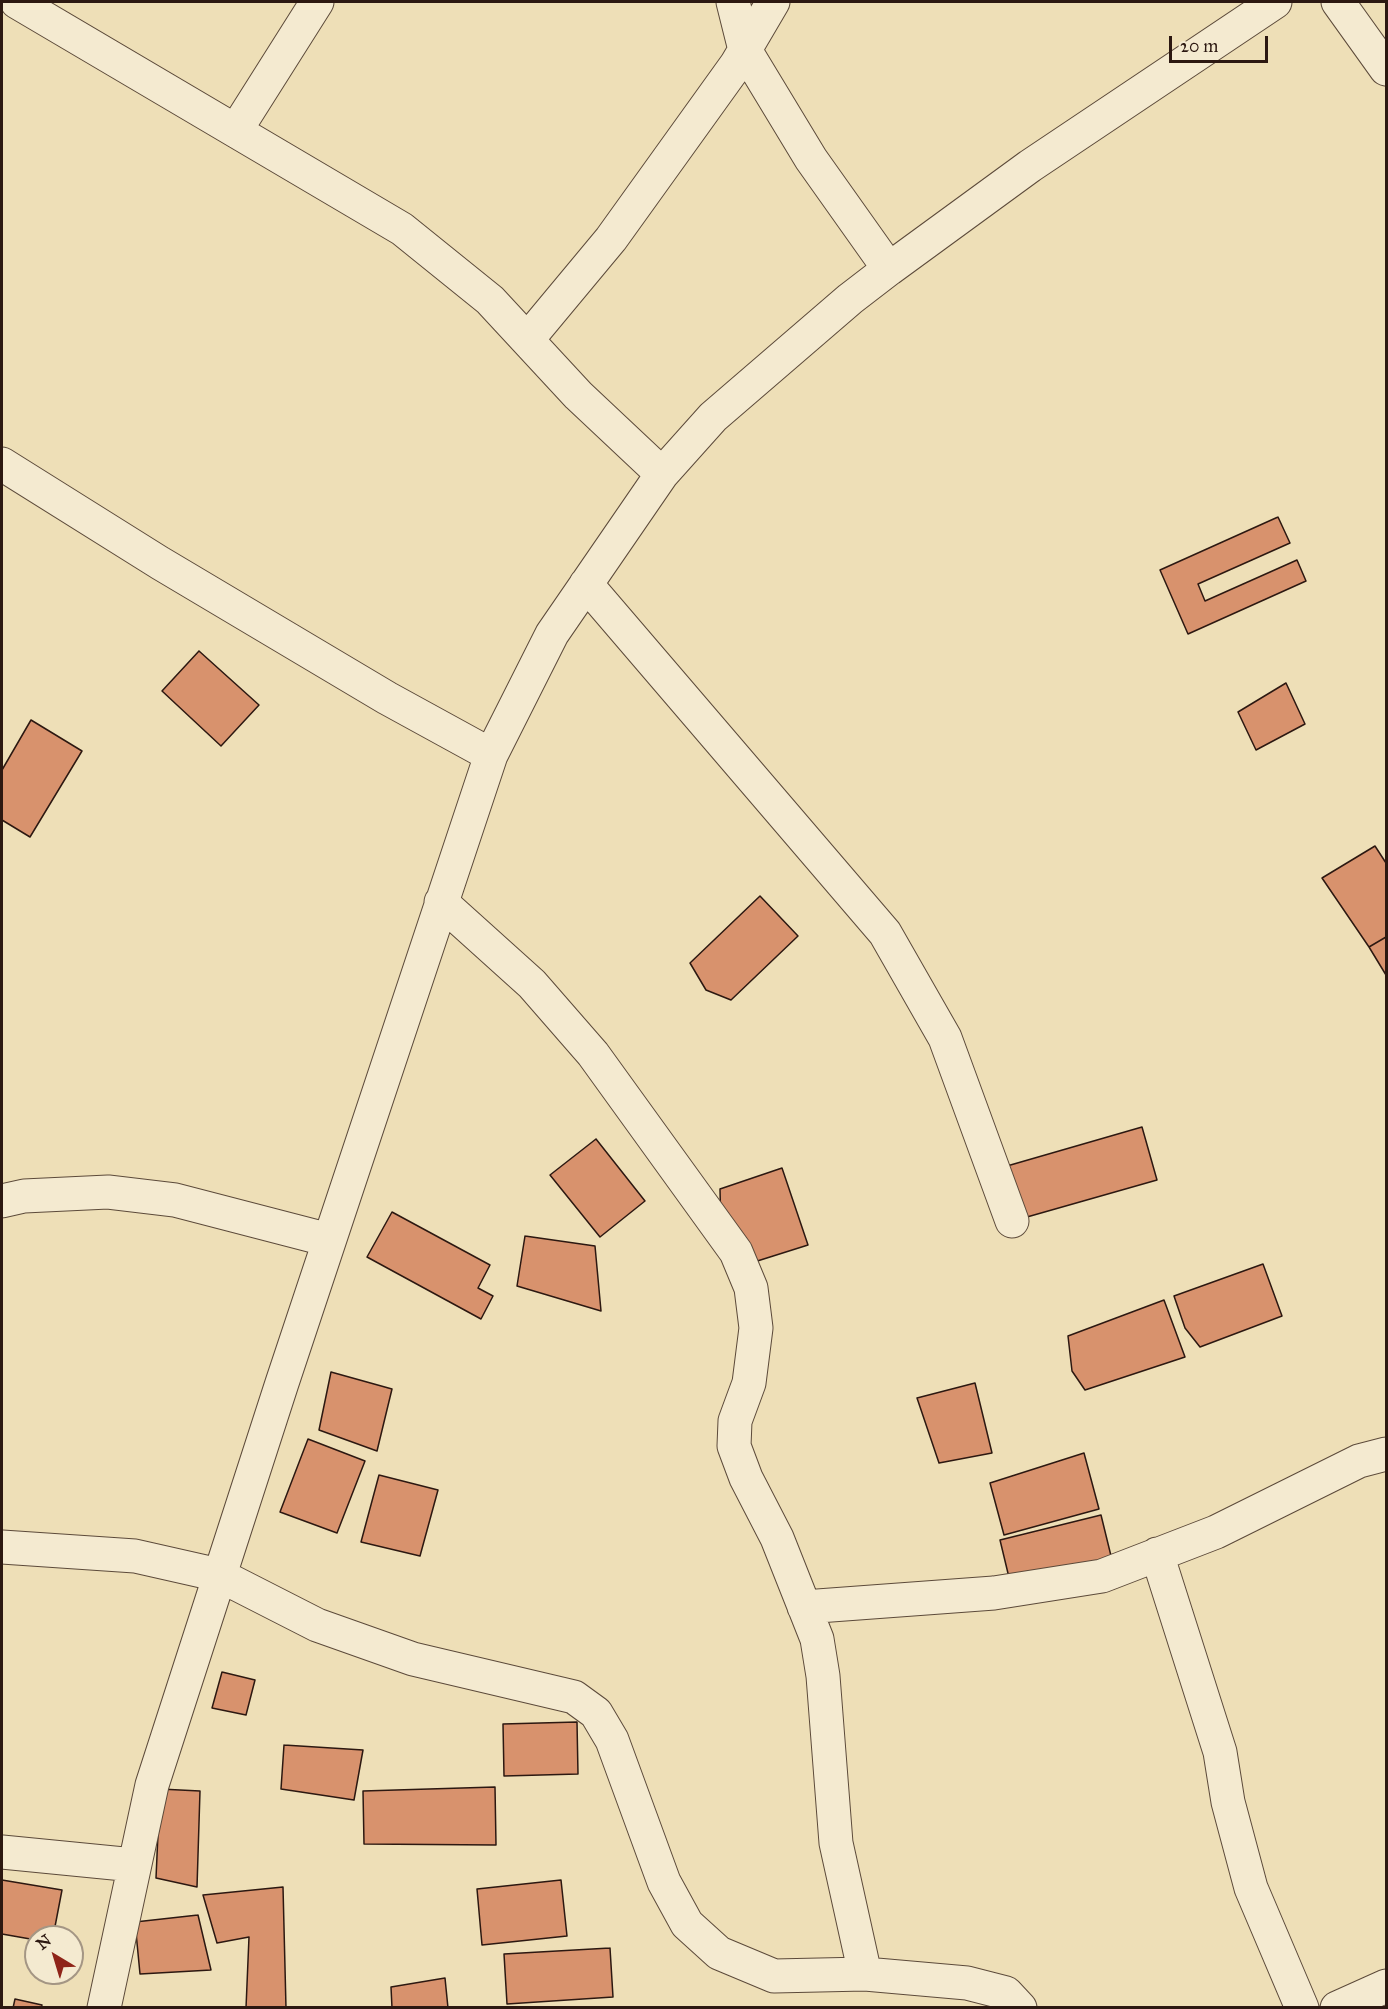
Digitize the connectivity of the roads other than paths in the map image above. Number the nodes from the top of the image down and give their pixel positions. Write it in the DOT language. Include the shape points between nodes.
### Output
graph roads {
  1 [pos="17,2"];
  2 [pos="317,2"];
  3 [pos="733,2"];
  4 [pos="773,2"];
  5 [pos="1275,2"];
  6 [pos="1338,2"];
  7 [pos="745,50"];
  8 [pos="1386,69"];
  9 [pos="236,130"];
  10 [pos="889,269"];
  11 [pos="527,340"];
  12 [pos="2,464"];
  13 [pos="662,474"];
  14 [pos="586,584"];
  15 [pos="491,755"];
  16 [pos="441,902"];
  17 [pos="2,1201"];
  18 [pos="1012,1221"];
  19 [pos="329,1240"];
  20 [pos="1386,1454"];
  21 [pos="4,1542"];
  22 [pos="1157,1554"];
  23 [pos="219,1575"];
  24 [pos="804,1607"];
  25 [pos="2,1852"];
  26 [pos="134,1865"];
  27 [pos="865,1974"];
  28 [pos="1386,1986"];
  29 [pos="104,2007"];
  30 [pos="1020,2007"];
  31 [pos="1302,2007"];
  32 [pos="1337,2007"];
  1 -- 9 [label="street"];
  2 -- 9 [label="street"];
  3 -- 7 [label="street"];
  4 -- 7 [label="street"];
  5 -- 10 [label="street" via="1030,166"];
  6 -- 8 [label="street"];
  7 -- 10 [label="street" via="811,159"];
  7 -- 11 [label="street" via="611,239"];
  9 -- 11 [label="street" via="402,229 490,300"];
  10 -- 13 [label="street" via="713,417"];
  11 -- 13 [label="street" via="578,395"];
  12 -- 15 [label="street" via="387,698"];
  13 -- 14 [label="street"];
  14 -- 15 [label="street" via="552,634"];
  14 -- 18 [label="street" via="885,933 945,1038"];
  15 -- 16 [label="street"];
  16 -- 19 [label="street"];
  16 -- 24 [label="street" via="531,984 593,1054 736,1252 751,1288 756,1328 749,1383 735,1421 734,1446"];
  17 -- 19 [label="street" via="24,1196 108,1192 152,1197"];
  19 -- 23 [label="street"];
  20 -- 22 [label="street" via="1359,1461 1216,1532"];
  21 -- 23 [label="street" via="135,1556"];
  22 -- 24 [label="street" via="1102,1576 994,1593"];
  22 -- 31 [label="street" via="1220,1752 1228,1802 1251,1888"];
  23 -- 26 [label="street" via="152,1785"];
  23 -- 27 [label="street" via="317,1625 413,1659 574,1697 596,1713 612,1740 664,1882 687,1924 719,1953 774,1976"];
  24 -- 27 [label="street" via="817,1639 837,1843"];
  25 -- 26 [label="street"];
  26 -- 29 [label="street"];
  27 -- 30 [label="street" via="967,1983 1006,1993"];
  28 -- 32 [label="street"];
}
